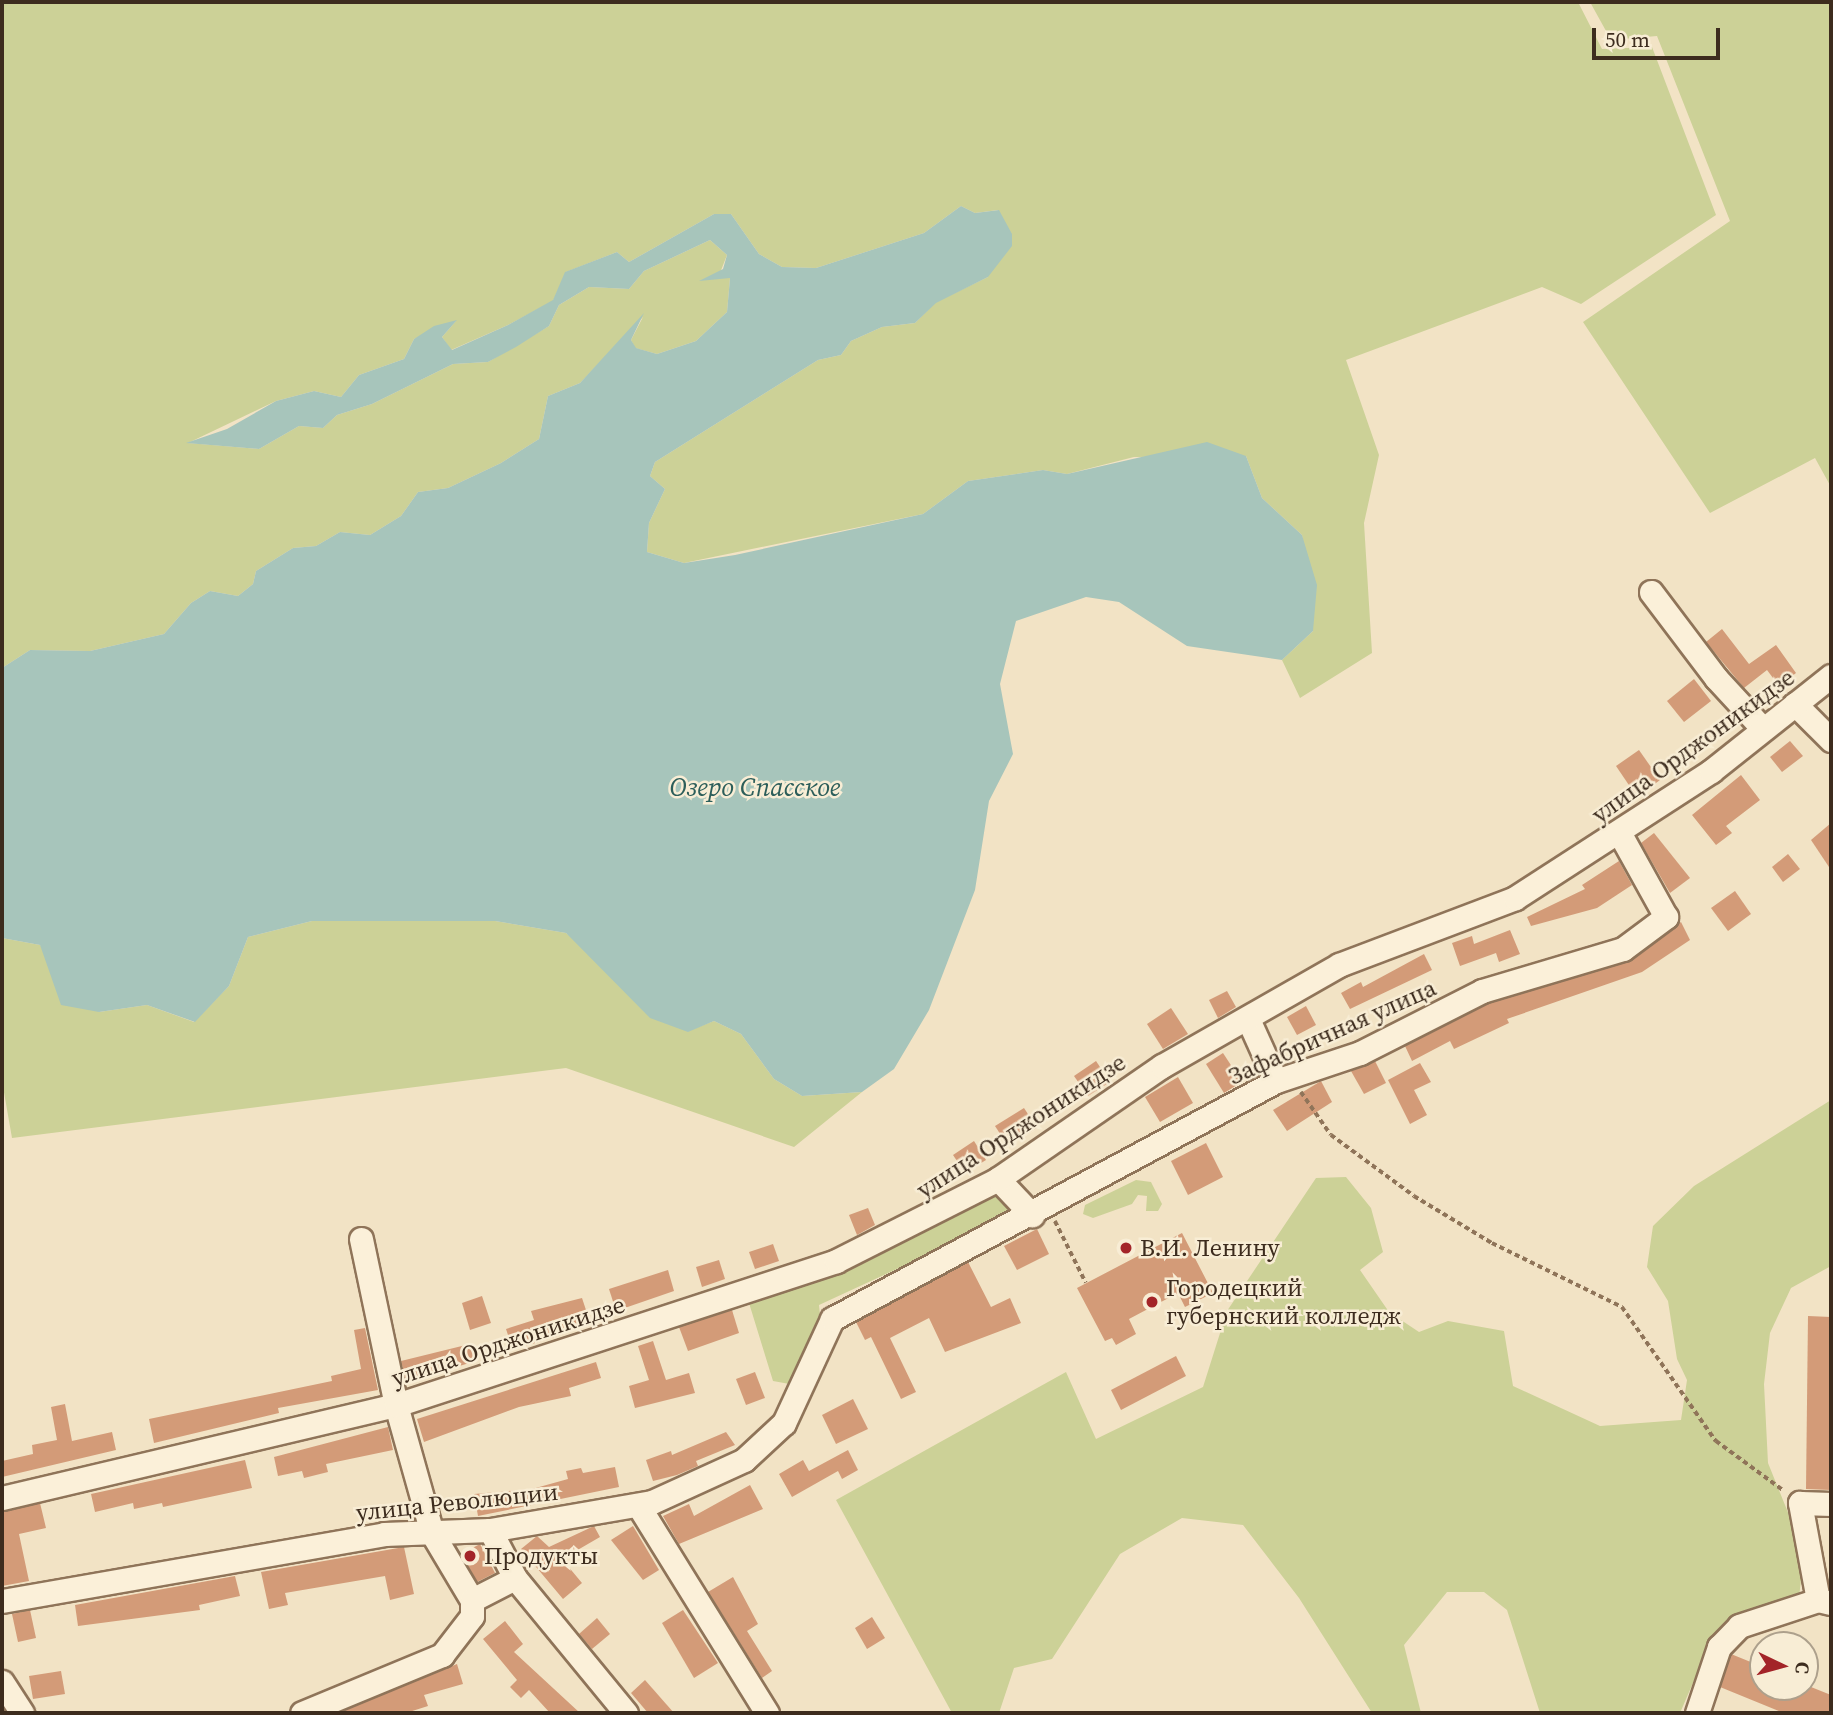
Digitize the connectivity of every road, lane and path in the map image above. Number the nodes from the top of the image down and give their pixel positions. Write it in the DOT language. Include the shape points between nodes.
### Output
graph roads {
  1 [pos="1651,592"];
  2 [pos="1831,676"];
  3 [pos="1795,704"];
  4 [pos="1763,729"];
  5 [pos="1831,740"];
  6 [pos="1620,834"];
  7 [pos="1248,1019"];
  8 [pos="1283,1079"];
  9 [pos="998,1179"];
  10 [pos="1040,1211"];
  11 [pos="361,1239"];
  12 [pos="1086,1283"];
  13 [pos="832,1319"];
  14 [pos="396,1405"];
  15 [pos="2,1498"];
  16 [pos="1800,1503"];
  17 [pos="638,1504"];
  18 [pos="1831,1504"];
  19 [pos="490,1530"];
  20 [pos="432,1533"];
  21 [pos="515,1578"];
  22 [pos="472,1600"];
  23 [pos="2,1601"];
  24 [pos="1824,1602"];
  25 [pos="2,1682"];
  26 [pos="22,1713"];
  27 [pos="302,1713"];
  28 [pos="626,1713"];
  29 [pos="767,1713"];
  30 [pos="1697,1713"];
  1 -- 4 [label="street" via="1716,678"];
  2 -- 3 [label="street, улица Орджоникидзе"];
  3 -- 4 [label="street, улица Орджоникидзе"];
  3 -- 5 [label="street"];
  4 -- 6 [label="street, улица Орджоникидзе"];
  6 -- 7 [label="street, улица Орджоникидзе" via="1515,898 1339,965"];
  6 -- 8 [label="street, Зафабричная улица" via="1666,917 1623,949 1482,991 1360,1053"];
  7 -- 8 [label="street"];
  7 -- 9 [label="street, улица Орджоникидзе" via="1162,1066"];
  8 -- 10 [label="street, Зафабричная улица"];
  8 -- 16 [label="path" via="1331,1135 1414,1196 1492,1243 1622,1307 1716,1441"];
  9 -- 10 [label="street"];
  9 -- 14 [label="street, улица Орджоникидзе" via="836,1261"];
  10 -- 12 [label="path"];
  10 -- 13 [label="street, Зафабричная улица"];
  11 -- 14 [label="street"];
  13 -- 17 [label="street, улица Революции" via="784,1423 744,1460"];
  14 -- 15 [label="street, улица Орджоникидзе"];
  14 -- 20 [label="street"];
  16 -- 18 [label="street"];
  16 -- 24 [label="street"];
  17 -- 19 [label="street, улица Революции"];
  17 -- 29 [label="street"];
  19 -- 20 [label="street, улица Революции"];
  19 -- 21 [label="street"];
  20 -- 22 [label="street"];
  20 -- 23 [label="street, улица Революции" via="384,1534"];
  21 -- 22 [label="street"];
  21 -- 28 [label="street"];
  22 -- 27 [label="street" via="472,1616 442,1655"];
  24 -- 30 [label="street" via="1739,1626 1718,1647"];
  25 -- 26 [label="street"];
}
